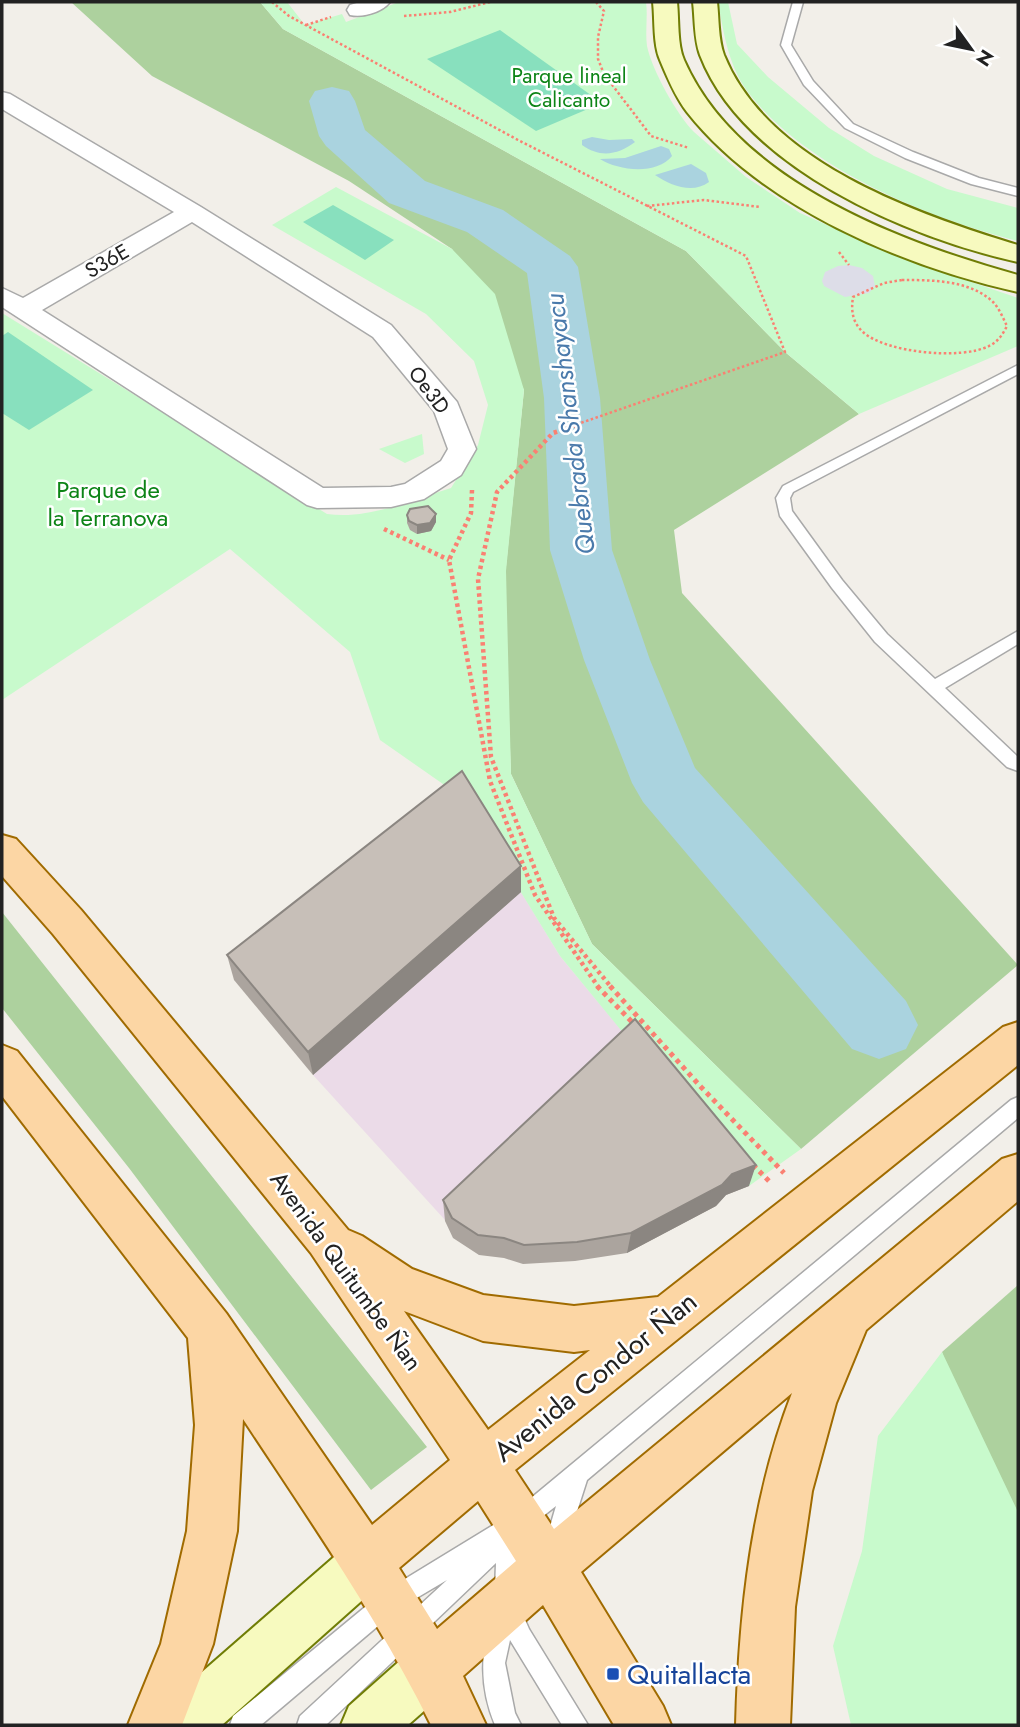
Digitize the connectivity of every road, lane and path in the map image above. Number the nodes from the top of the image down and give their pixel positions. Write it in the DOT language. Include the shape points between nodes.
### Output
graph roads {
  1 [pos="272,2"];
  2 [pos="379,2"];
  3 [pos="665,2"];
  4 [pos="705,2"];
  5 [pos="798,2"];
  6 [pos="358,10"];
  7 [pos="2,99"];
  8 [pos="849,189"];
  9 [pos="1018,192"];
  10 [pos="646,206"];
  11 [pos="820,207"];
  12 [pos="764,208"];
  13 [pos="192,212"];
  14 [pos="1018,254"];
  15 [pos="1018,284"];
  16 [pos="853,298"];
  17 [pos="12,303"];
  18 [pos="1018,369"];
  19 [pos="462,449"];
  20 [pos="1018,637"];
  21 [pos="933,688"];
  22 [pos="1018,764"];
  23 [pos="2,850"];
  24 [pos="1018,1040"];
  25 [pos="2,1064"];
  26 [pos="687,1082"];
  27 [pos="1018,1106"];
  28 [pos="749,1160"];
  29 [pos="1018,1174"];
  30 [pos="807,1206"];
  31 [pos="327,1238"];
  32 [pos="849,1316"];
  33 [pos="665,1319"];
  34 [pos="210,1329"];
  35 [pos="484,1464"];
  36 [pos="578,1474"];
  37 [pos="514,1526"];
  38 [pos="550,1565"];
  39 [pos="507,1601"];
  40 [pos="399,1616"];
  41 [pos="155,1725"];
  42 [pos="182,1725"];
  43 [pos="242,1725"];
  44 [pos="309,1725"];
  45 [pos="368,1725"];
  46 [pos="459,1725"];
  47 [pos="509,1725"];
  48 [pos="576,1725"];
  49 [pos="644,1725"];
  50 [pos="763,1725"];
  1 -- 10 [label="path" via="340,44"];
  2 -- 6 [label="street"];
  3 -- 11 [label="main road" via="666,40 699,110 748,160"];
  4 -- 8 [label="main road" via="706,39 738,103 784,147"];
  5 -- 9 [label="lane" via="786,45 808,83 849,126 975,181"];
  7 -- 13 [label="street, Oe3D"];
  8 -- 11 [label="main road"];
  8 -- 14 [label="main road" via="933,227"];
  10 -- 12 [label="path" via="669,201 728,201"];
  10 -- 30 [label="path" via="746,256 785,352 553,433 497,492 478,579 491,757 554,918"];
  11 -- 15 [label="main road" via="911,250"];
  13 -- 17 [label="street, S36E"];
  13 -- 19 [label="street, Oe3D" via="382,331 447,408"];
  16 -- 16 [label="path" via="851,312 863,332 889,344 926,352 984,348 1002,338 1007,326 994,303 973,290 929,280 885,282"];
  17 -- 19 [label="street" via="317,498 391,497 414,492 451,468"];
  18 -- 21 [label="lane" via="788,489 783,498 785,512 822,565 881,638"];
  19 -- 26 [label="path" via="472,482 471,513 449,560 490,781 535,895 590,978"];
  20 -- 21 [label="lane"];
  21 -- 22 [label="lane"];
  23 -- 31 [label="main road, Avenida Quitumbe Ñan" via="145,1015"];
  24 -- 30 [label="main road, Avenida Condor Ñan"];
  25 -- 34 [label="main road"];
  27 -- 36 [label="lane"];
  28 -- 30 [label="path"];
  29 -- 32 [label="main road, Avenida Condor Ñan"];
  30 -- 33 [label="main road, Avenida Condor Ñan"];
  31 -- 33 [label="main road" via="398,1286 483,1318 574,1329"];
  31 -- 35 [label="main road, Avenida Quitumbe Ñan"];
  32 -- 38 [label="main road, Avenida Condor Ñan"];
  32 -- 50 [label="main road" via="808,1413 779,1525 763,1653"];
  33 -- 35 [label="main road, Avenida Condor Ñan"];
  34 -- 40 [label="main road"];
  34 -- 41 [label="main road" via="219,1425 212,1531 187,1644"];
  35 -- 37 [label="main road, Avenida Quitumbe Ñan"];
  35 -- 40 [label="main road, Avenida Condor Ñan"];
  36 -- 37 [label="lane"];
  36 -- 38 [label="lane"];
  37 -- 38 [label="main road, Avenida Quitumbe Ñan"];
  37 -- 39 [label="lane"];
  37 -- 40 [label="lane"];
  37 -- 40 [label="lane" via="477,1567"];
  38 -- 39 [label="main road, Avenida Condor Ñan"];
  38 -- 49 [label="main road, Avenida Quitumbe Ñan"];
  39 -- 40 [label="main road, Avenida Condor Ñan"];
  39 -- 47 [label="lane" via="493,1663"];
  39 -- 48 [label="lane" via="520,1636"];
  40 -- 42 [label="main road, Avenida Condor Ñan"];
  40 -- 43 [label="lane"];
  40 -- 44 [label="lane"];
  40 -- 45 [label="main road, Avenida Condor Ñan"];
  40 -- 46 [label="main road"];
}
